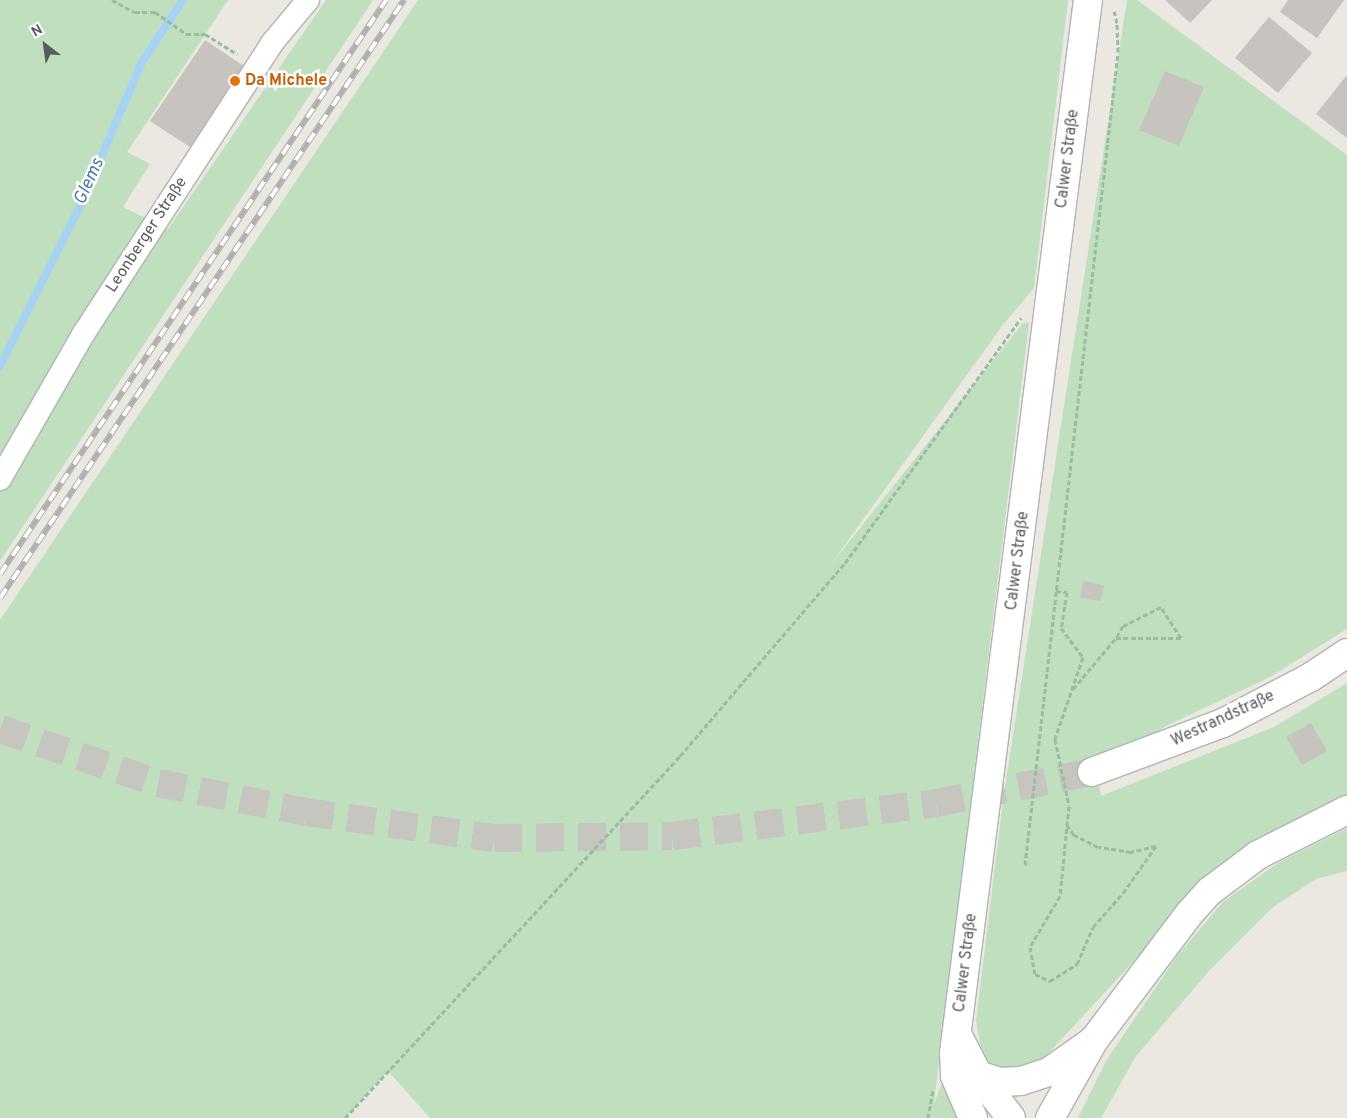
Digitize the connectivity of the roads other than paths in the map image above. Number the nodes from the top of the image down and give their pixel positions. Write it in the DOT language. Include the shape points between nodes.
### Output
graph roads {
  1 [pos="308,0"];
  2 [pos="1099,2"];
  3 [pos="0,479"];
  4 [pos="1347,653"];
  5 [pos="1092,772"];
  6 [pos="1347,810"];
  7 [pos="957,1034"];
  8 [pos="1094,1040"];
  9 [pos="978,1075"];
  10 [pos="973,1118"];
  11 [pos="1011,1118"];
  12 [pos="1050,1118"];
  1 -- 3 [label="street, Leonberger Straße" via="257,67 84,333"];
  2 -- 7 [label="street, Calwer Straße" via="1051,302"];
  4 -- 5 [label="street, Westrandstraße" via="1311,677 1223,723"];
  6 -- 8 [label="street" via="1258,855 1210,892 1164,944"];
  7 -- 9 [label="street"];
  7 -- 10 [label="street, Calwer Straße" via="955,1076"];
  8 -- 9 [label="street" via="1049,1072 1021,1081 1000,1082"];
  8 -- 12 [label="street"];
  9 -- 11 [label="street"];
}
